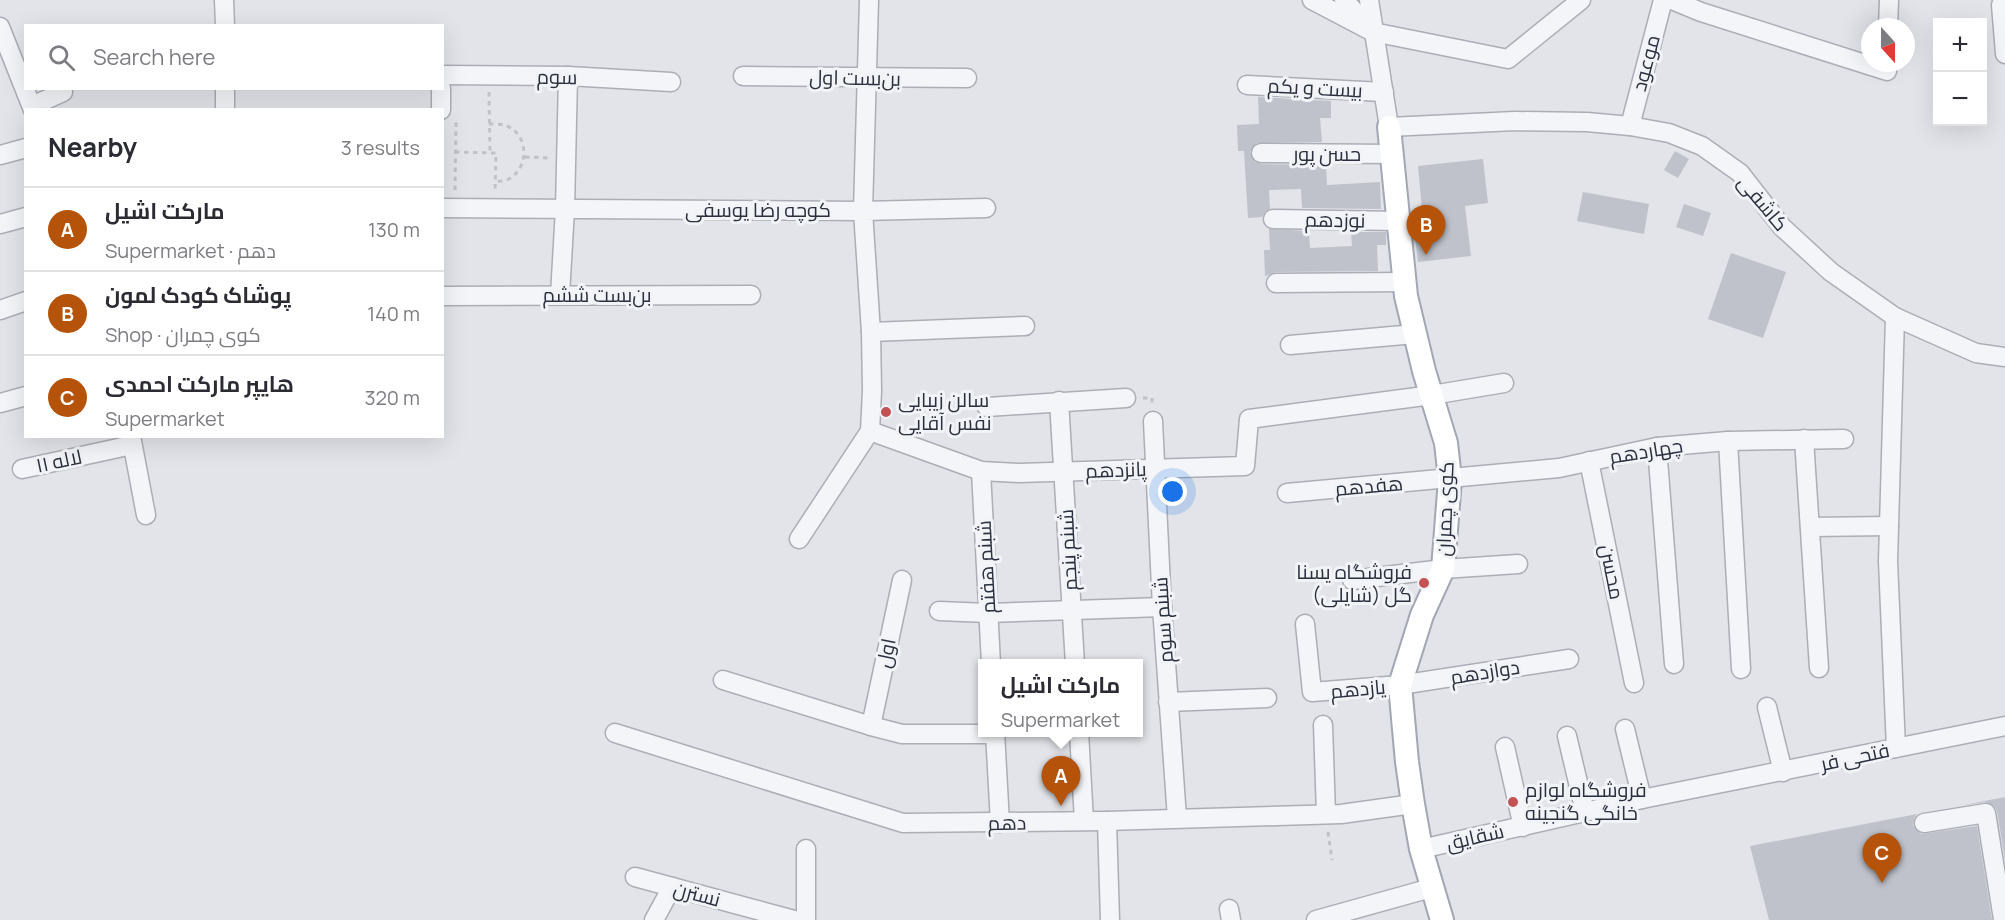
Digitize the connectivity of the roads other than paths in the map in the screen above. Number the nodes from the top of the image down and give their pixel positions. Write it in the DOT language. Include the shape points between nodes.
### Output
graph roads {
  1 [pos="224,0"];
  2 [pos="869,0"];
  3 [pos="1312,0"];
  4 [pos="1344,0"];
  5 [pos="1369,0"];
  6 [pos="1581,0"];
  7 [pos="1663,0"];
  8 [pos="1672,0"];
  9 [pos="1889,0"];
  10 [pos="2001,5"];
  11 [pos="1888,18"];
  12 [pos="225,24"];
  13 [pos="0,27"];
  14 [pos="1374,32"];
  15 [pos="2005,54"];
  16 [pos="1861,63"];
  17 [pos="8,72"];
  18 [pos="444,75"];
  19 [pos="568,76"];
  20 [pos="743,76"];
  21 [pos="867,78"];
  22 [pos="967,78"];
  23 [pos="671,82"];
  24 [pos="1247,85"];
  25 [pos="225,90"];
  26 [pos="442,90"];
  27 [pos="63,92"];
  28 [pos="1384,92"];
  29 [pos="32,108"];
  30 [pos="225,108"];
  31 [pos="448,110"];
  32 [pos="1630,126"];
  33 [pos="1389,127"];
  34 [pos="24,149"];
  35 [pos="1262,153"];
  36 [pos="1392,154"];
  37 [pos="0,155"];
  38 [pos="444,208"];
  39 [pos="986,208"];
  40 [pos="565,209"];
  41 [pos="863,211"];
  42 [pos="24,218"];
  43 [pos="1273,219"];
  44 [pos="1397,221"];
  45 [pos="0,224"];
  46 [pos="1405,282"];
  47 [pos="1276,283"];
  48 [pos="560,295"];
  49 [pos="751,295"];
  50 [pos="444,296"];
  51 [pos="24,302"];
  52 [pos="0,310"];
  53 [pos="1895,317"];
  54 [pos="1025,326"];
  55 [pos="871,332"];
  56 [pos="1415,334"];
  57 [pos="1290,345"];
  58 [pos="2005,357"];
  59 [pos="1504,383"];
  60 [pos="1432,395"];
  61 [pos="24,397"];
  62 [pos="1126,398"];
  63 [pos="1059,401"];
  64 [pos="0,403"];
  65 [pos="987,407"];
  66 [pos="1153,421"];
  67 [pos="870,431"];
  68 [pos="1844,439"];
  69 [pos="1804,440"];
  70 [pos="132,441"];
  71 [pos="1728,441"];
  72 [pos="1657,447"];
  73 [pos="1589,461"];
  74 [pos="22,469"];
  75 [pos="1155,469"];
  76 [pos="981,471"];
  77 [pos="1063,472"];
  78 [pos="1450,479"];
  79 [pos="1287,493"];
  80 [pos="146,515"];
  81 [pos="1888,526"];
  82 [pos="1809,527"];
  83 [pos="799,539"];
  84 [pos="1518,564"];
  85 [pos="1443,569"];
  86 [pos="902,580"];
  87 [pos="1352,580"];
  88 [pos="1161,607"];
  89 [pos="1071,609"];
  90 [pos="939,611"];
  91 [pos="988,613"];
  92 [pos="1305,624"];
  93 [pos="991,659"];
  94 [pos="1075,659"];
  95 [pos="1569,659"];
  96 [pos="1674,664"];
  97 [pos="1818,668"];
  98 [pos="1741,669"];
  99 [pos="723,680"];
  100 [pos="1634,683"];
  101 [pos="1400,685"];
  102 [pos="1267,698"];
  103 [pos="1168,702"];
  104 [pos="1767,707"];
  105 [pos="1323,724"];
  106 [pos="871,726"];
  107 [pos="2005,726"];
  108 [pos="1625,729"];
  109 [pos="615,733"];
  110 [pos="978,733"];
  111 [pos="1567,736"];
  112 [pos="995,737"];
  113 [pos="1079,737"];
  114 [pos="1505,747"];
  115 [pos="1896,748"];
  116 [pos="1783,772"];
  117 [pos="1705,787"];
  118 [pos="1642,799"];
  119 [pos="1413,804"];
  120 [pos="1585,812"];
  121 [pos="1326,814"];
  122 [pos="1177,818"];
  123 [pos="1084,821"];
  124 [pos="1107,821"];
  125 [pos="1000,823"];
  126 [pos="1924,823"];
  127 [pos="1523,826"];
  128 [pos="806,849"];
  129 [pos="1421,849"];
  130 [pos="1999,851"];
  131 [pos="635,877"];
  132 [pos="672,887"];
  133 [pos="1431,888"];
  134 [pos="2002,890"];
  135 [pos="2002,919"];
  136 [pos="654,920"];
  137 [pos="794,920"];
  138 [pos="806,920"];
  139 [pos="1098,920"];
  140 [pos="1110,920"];
  141 [pos="1124,920"];
  142 [pos="1316,920"];
  143 [pos="1442,920"];
  1 -- 12 [label="street"];
  2 -- 21 [label="street"];
  3 -- 14 [label="street"];
  4 -- 14 [label="street"];
  5 -- 14 [label="street"];
  6 -- 14 [label="street" via="1508,59"];
  7 -- 32 [label="street, موعود"];
  8 -- 16 [label="street"];
  9 -- 11 [label="street"];
  10 -- 15 [label="street"];
  13 -- 17 [label="street"];
  14 -- 28 [label="street"];
  17 -- 29 [label="street"];
  18 -- 19 [label="street, سوم"];
  19 -- 23 [label="street, سوم"];
  19 -- 40 [label="street"];
  20 -- 21 [label="street, بن‌بست اول"];
  21 -- 22 [label="street, بن‌بست اول"];
  21 -- 41 [label="street"];
  24 -- 28 [label="street, بیست و یکم"];
  25 -- 30 [label="street"];
  26 -- 31 [label="street"];
  27 -- 29 [label="street"];
  28 -- 33 [label="street"];
  32 -- 33 [label="street, کاشفی" via="1515,121"];
  32 -- 53 [label="street, کاشفی" via="1669,133 1702,146 1740,173 1782,227 1831,272"];
  33 -- 36 [label="main road, کوی چمران"];
  34 -- 37 [label="street"];
  35 -- 36 [label="street, حسن پور"];
  36 -- 44 [label="main road, کوی چمران"];
  38 -- 40 [label="street, کوچه رضا یوسفی"];
  39 -- 41 [label="street, کوچه رضا یوسفی"];
  40 -- 41 [label="street, کوچه رضا یوسفی"];
  40 -- 48 [label="street"];
  41 -- 55 [label="street"];
  42 -- 45 [label="street"];
  43 -- 44 [label="street, نوزدهم"];
  44 -- 46 [label="main road, کوی چمران"];
  46 -- 47 [label="street"];
  46 -- 56 [label="main road, کوی چمران"];
  48 -- 49 [label="street, بن‌بست ششم"];
  48 -- 50 [label="street, بن‌بست ششم"];
  51 -- 52 [label="street"];
  53 -- 58 [label="street, کاشفی" via="1976,353"];
  53 -- 81 [label="street"];
  54 -- 55 [label="street"];
  55 -- 67 [label="street"];
  56 -- 57 [label="street"];
  56 -- 60 [label="main road, کوی چمران"];
  59 -- 60 [label="street, پانزدهم"];
  60 -- 75 [label="street, پانزدهم" via="1249,419 1245,466"];
  60 -- 78 [label="main road, کوی چمران" via="1446,442"];
  61 -- 64 [label="street"];
  62 -- 63 [label="street"];
  63 -- 65 [label="street"];
  63 -- 77 [label="street, شبنم پنجم"];
  66 -- 75 [label="street, شبنم سوم"];
  67 -- 76 [label="street, پانزدهم"];
  67 -- 83 [label="street"];
  68 -- 69 [label="street, چهاردهم"];
  69 -- 71 [label="street, چهاردهم"];
  69 -- 82 [label="street"];
  70 -- 74 [label="street, لاله ۱۱"];
  70 -- 80 [label="street"];
  71 -- 72 [label="street, چهاردهم"];
  71 -- 98 [label="street"];
  72 -- 73 [label="street, چهاردهم"];
  72 -- 96 [label="street"];
  73 -- 78 [label="street, چهاردهم" via="1559,468"];
  73 -- 100 [label="street, محسن"];
  75 -- 77 [label="street, پانزدهم"];
  75 -- 88 [label="street, شبنم سوم"];
  76 -- 77 [label="street, پانزدهم"];
  76 -- 91 [label="street, شبنم هفتم"];
  77 -- 89 [label="street, شبنم پنجم"];
  78 -- 79 [label="street, هفدهم"];
  78 -- 85 [label="main road, کوی چمران"];
  81 -- 82 [label="street"];
  81 -- 115 [label="street"];
  82 -- 97 [label="street"];
  84 -- 85 [label="street"];
  85 -- 87 [label="street"];
  85 -- 101 [label="main road, کوی چمران" via="1422,615"];
  86 -- 106 [label="street, اول"];
  88 -- 89 [label="street"];
  88 -- 103 [label="street, شبنم سوم"];
  89 -- 91 [label="street"];
  89 -- 94 [label="street, شبنم پنجم"];
  90 -- 91 [label="street"];
  91 -- 93 [label="street, شبنم هفتم"];
  92 -- 101 [label="street, یازدهم" via="1312,692"];
  95 -- 101 [label="street, دوازدهم"];
  99 -- 106 [label="street"];
  101 -- 119 [label="main road, کوی چمران"];
  102 -- 103 [label="street"];
  103 -- 122 [label="street, شبنم سوم"];
  104 -- 116 [label="street"];
  105 -- 121 [label="street"];
  106 -- 110 [label="street" via="902,734"];
  107 -- 115 [label="street, فتحی فر"];
  108 -- 118 [label="street"];
  109 -- 125 [label="street, دهم" via="903,823"];
  111 -- 120 [label="street"];
  112 -- 125 [label="street"];
  113 -- 123 [label="street"];
  114 -- 127 [label="street"];
  115 -- 116 [label="street, فتحی فر"];
  116 -- 117 [label="street, فتحی فر"];
  117 -- 118 [label="street, شقایق"];
  118 -- 120 [label="street, شقایق"];
  119 -- 121 [label="street, دهم"];
  119 -- 129 [label="main road, کوی چمران"];
  120 -- 127 [label="street, شقایق"];
  121 -- 122 [label="street, دهم"];
  122 -- 124 [label="street, دهم"];
  123 -- 124 [label="street, دهم"];
  123 -- 125 [label="street, دهم"];
  124 -- 140 [label="street"];
  126 -- 130 [label="street" via="1986,813"];
  127 -- 129 [label="street, شقایق"];
  128 -- 138 [label="street"];
  129 -- 133 [label="main road, کوی چمران"];
  130 -- 134 [label="street"];
  131 -- 132 [label="street, نسترن"];
  132 -- 136 [label="street"];
  132 -- 137 [label="street, نسترن"];
  133 -- 142 [label="street"];
  133 -- 143 [label="main road, کوی چمران"];
  134 -- 135 [label="street"];
  139 -- 140 [label="street"];
  140 -- 141 [label="street"];
}
